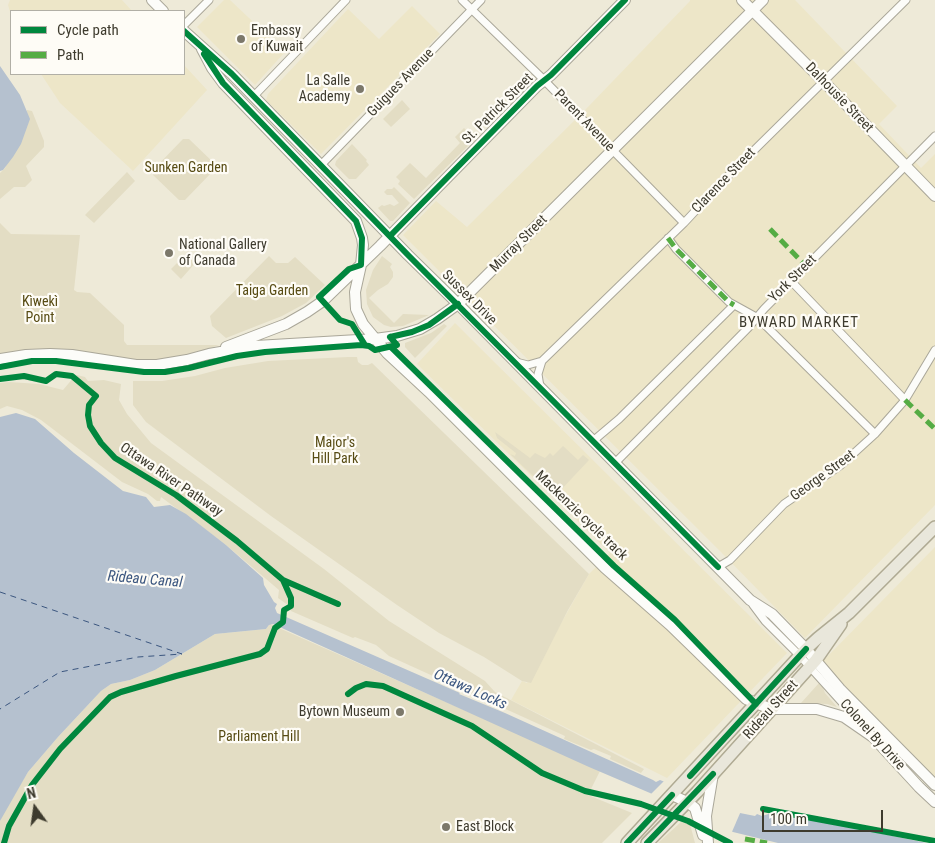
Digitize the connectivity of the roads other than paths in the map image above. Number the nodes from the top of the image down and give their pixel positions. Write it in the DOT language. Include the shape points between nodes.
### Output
graph roads {
  1 [pos="152,0"];
  2 [pos="209,0"];
  3 [pos="346,0"];
  4 [pos="462,0"];
  5 [pos="482,0"];
  6 [pos="625,0"];
  7 [pos="742,0"];
  8 [pos="763,0"];
  9 [pos="906,0"];
  10 [pos="163,10"];
  11 [pos="472,10"];
  12 [pos="753,10"];
  13 [pos="185,24"];
  14 [pos="185,32"];
  15 [pos="202,49"];
  16 [pos="544,80"];
  17 [pos="823,81"];
  18 [pos="253,97"];
  19 [pos="935,132"];
  20 [pos="933,138"];
  21 [pos="613,151"];
  22 [pos="320,166"];
  23 [pos="905,166"];
  24 [pos="935,196"];
  25 [pos="684,223"];
  26 [pos="390,236"];
  27 [pos="668,238"];
  28 [pos="361,265"];
  29 [pos="791,281"];
  30 [pos="458,304"];
  31 [pos="734,305"];
  32 [pos="758,318"];
  33 [pos="375,339"];
  34 [pos="935,350"];
  35 [pos="209,354"];
  36 [pos="0,359"];
  37 [pos="542,361"];
  38 [pos="515,362"];
  39 [pos="540,387"];
  40 [pos="905,400"];
  41 [pos="875,434"];
  42 [pos="593,441"];
  43 [pos="615,463"];
  44 [pos="935,527"];
  45 [pos="718,567"];
  46 [pos="849,613"];
  47 [pos="803,652"];
  48 [pos="813,664"];
  49 [pos="756,704"];
  50 [pos="771,710"];
  51 [pos="873,737"];
  52 [pos="713,774"];
  53 [pos="935,784"];
  54 [pos="672,795"];
  55 [pos="687,802"];
  56 [pos="935,802"];
  57 [pos="627,843"];
  58 [pos="647,843"];
  59 [pos="707,843"];
  1 -- 10 [label="main road"];
  2 -- 13 [label="street"];
  3 -- 18 [label="street"];
  4 -- 11 [label="street, Parent Avenue"];
  5 -- 11 [label="street, Guigues Avenue"];
  6 -- 16 [label="main road, St. Patrick Street"];
  7 -- 12 [label="main road, Dalhousie Street"];
  8 -- 12 [label="main road, Murray Street"];
  9 -- 17 [label="street, Clarence Street"];
  11 -- 16 [label="street, Parent Avenue"];
  11 -- 22 [label="street, Guigues Avenue"];
  12 -- 17 [label="main road, Dalhousie Street"];
  12 -- 21 [label="main road, Murray Street"];
  14 -- 15 [label="main road, Sussex Drive"];
  15 -- 18 [label="main road, Sussex Drive"];
  15 -- 28 [label="main road, Sussex Drive" via="223,83 356,221 362,238"];
  16 -- 21 [label="street, Parent Avenue"];
  16 -- 26 [label="main road, St. Patrick Street"];
  17 -- 23 [label="main road, Dalhousie Street"];
  17 -- 25 [label="street, Clarence Street"];
  18 -- 22 [label="main road, Sussex Drive"];
  19 -- 20 [label="street, York Street"];
  20 -- 23 [label="street, York Street"];
  21 -- 25 [label="street, Parent Avenue"];
  21 -- 30 [label="main road, Murray Street"];
  22 -- 26 [label="main road, Sussex Drive"];
  23 -- 24 [label="main road, Dalhousie Street"];
  23 -- 29 [label="street, York Street"];
  25 -- 27 [label="street, Clarence Street"];
  26 -- 28 [label="main road, St. Patrick Street"];
  26 -- 30 [label="main road, Sussex Drive"];
  27 -- 31 [label="street"];
  27 -- 37 [label="street, Clarence Street"];
  28 -- 33 [label="main road, Sussex Drive" via="355,292 356,309"];
  28 -- 35 [label="main road, St. Patrick Street" via="308,312"];
  29 -- 32 [label="street, York Street"];
  29 -- 40 [label="street"];
  30 -- 33 [label="main road, Murray Street" via="420,329"];
  30 -- 38 [label="main road, Sussex Drive"];
  31 -- 32 [label="street"];
  31 -- 42 [label="street" via="620,419"];
  32 -- 41 [label="street"];
  32 -- 43 [label="street, York Street"];
  33 -- 35 [label="main road, Murray Street" via="265,345"];
  33 -- 49 [label="main road, Sussex Drive" via="605,568 746,699"];
  34 -- 40 [label="street, George Street"];
  35 -- 36 [label="main road" via="146,365 50,354"];
  37 -- 38 [label="street" via="528,365"];
  37 -- 39 [label="street" via="538,374"];
  38 -- 39 [label="main road, Sussex Drive"];
  39 -- 42 [label="main road, Sussex Drive"];
  40 -- 41 [label="street, George Street"];
  41 -- 45 [label="street, George Street" via="841,465 784,504 730,560"];
  42 -- 43 [label="main road, Sussex Drive"];
  43 -- 45 [label="main road, Sussex Drive"];
  44 -- 46 [label="main road, Rideau Street"];
  45 -- 47 [label="main road, Sussex Drive" via="750,600 772,614"];
  46 -- 47 [label="main road, Rideau Street"];
  46 -- 48 [label="main road, Rideau Street"];
  47 -- 48 [label="main road, Sussex Drive"];
  47 -- 49 [label="main road, Rideau Street"];
  48 -- 50 [label="main road, Rideau Street"];
  48 -- 51 [label="street, Colonel By Drive"];
  48 -- 53 [label="main road, Colonel By Drive"];
  49 -- 50 [label="main road, Sussex Drive"];
  49 -- 54 [label="main road, Rideau Street"];
  50 -- 51 [label="main road" via="809,709 834,713 854,722"];
  50 -- 52 [label="main road, Rideau Street"];
  51 -- 56 [label="main road, Colonel By Drive"];
  52 -- 55 [label="main road, Rideau Street"];
  52 -- 59 [label="main road" via="706,816"];
  54 -- 55 [label="main road"];
  54 -- 57 [label="main road, Rideau Street"];
  55 -- 58 [label="main road, Rideau Street"];
  55 -- 59 [label="main road" via="695,808"];
}
